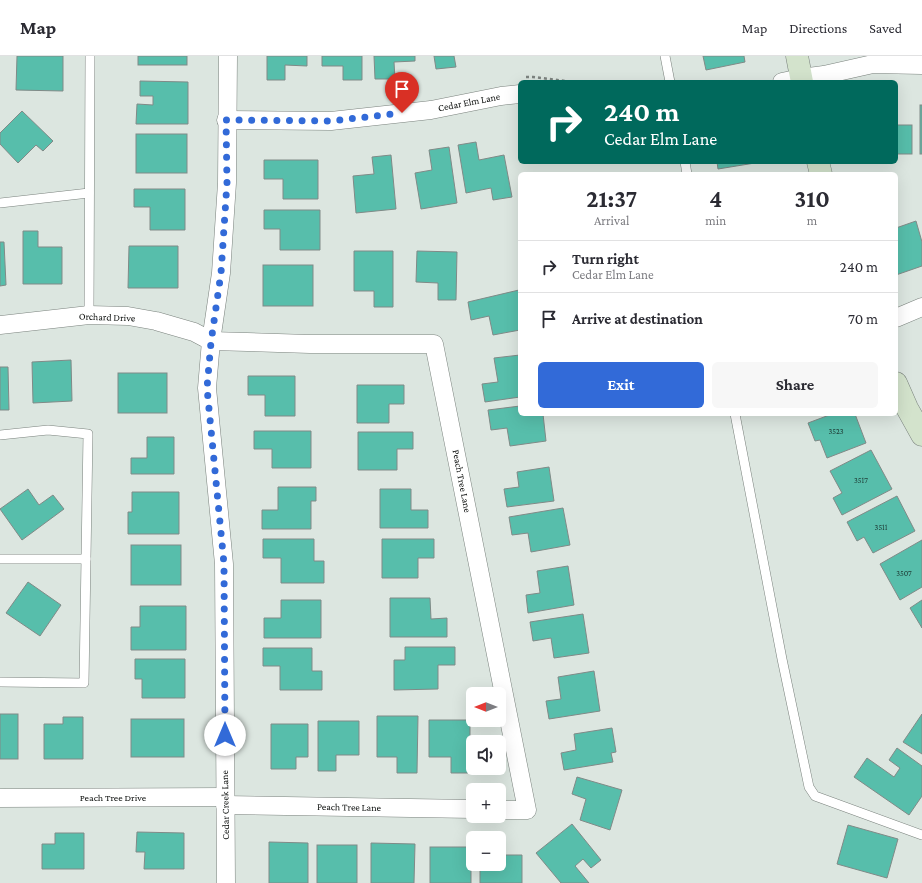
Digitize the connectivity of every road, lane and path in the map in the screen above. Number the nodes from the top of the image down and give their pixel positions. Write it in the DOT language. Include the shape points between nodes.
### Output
graph roads {
  1 [pos="90,56"];
  2 [pos="228,56"];
  3 [pos="665,56"];
  4 [pos="797,56"];
  5 [pos="922,65"];
  6 [pos="530,80"];
  7 [pos="558,80"];
  8 [pos="670,80"];
  9 [pos="795,80"];
  10 [pos="800,80"];
  11 [pos="518,88"];
  12 [pos="226,120"];
  13 [pos="89,193"];
  14 [pos="0,203"];
  15 [pos="922,307"];
  16 [pos="89,314"];
  17 [pos="898,317"];
  18 [pos="0,325"];
  19 [pos="211,342"];
  20 [pos="898,388"];
  21 [pos="735,416"];
  22 [pos="0,435"];
  23 [pos="922,435"];
  24 [pos="0,559"];
  25 [pos="86,559"];
  26 [pos="0,682"];
  27 [pos="0,798"];
  28 [pos="225,801"];
  29 [pos="466,809"];
  30 [pos="506,810"];
  31 [pos="922,835"];
  32 [pos="226,883"];
  1 -- 13 [label="lane"];
  2 -- 12 [label="street, Cedar Creek Lane"];
  3 -- 8 [label="lane"];
  4 -- 9 [label="street"];
  5 -- 10 [label="street" via="873,64"];
  6 -- 7 [label="path" via="533,77"];
  11 -- 12 [label="street, Cedar Elm Lane" via="502,96 431,110 331,121"];
  12 -- 19 [label="street, Cedar Creek Lane" via="227,191 221,273"];
  13 -- 14 [label="lane"];
  13 -- 16 [label="lane"];
  15 -- 17 [label="street"];
  16 -- 18 [label="street, Orchard Drive"];
  16 -- 19 [label="street, Orchard Drive" via="128,316 156,321 194,332"];
  19 -- 28 [label="street, Cedar Creek Lane" via="207,388 224,564"];
  19 -- 30 [label="street, Peach Tree Lane" via="434,344 527,810"];
  20 -- 23 [label="street"];
  21 -- 31 [label="lane" via="809,787 815,796"];
  22 -- 25 [label="lane" via="48,430 88,434"];
  24 -- 25 [label="lane"];
  25 -- 26 [label="lane" via="84,683"];
  27 -- 28 [label="street, Peach Tree Drive"];
  28 -- 29 [label="street, Peach Tree Lane"];
  28 -- 32 [label="street, Cedar Creek Lane"];
}
